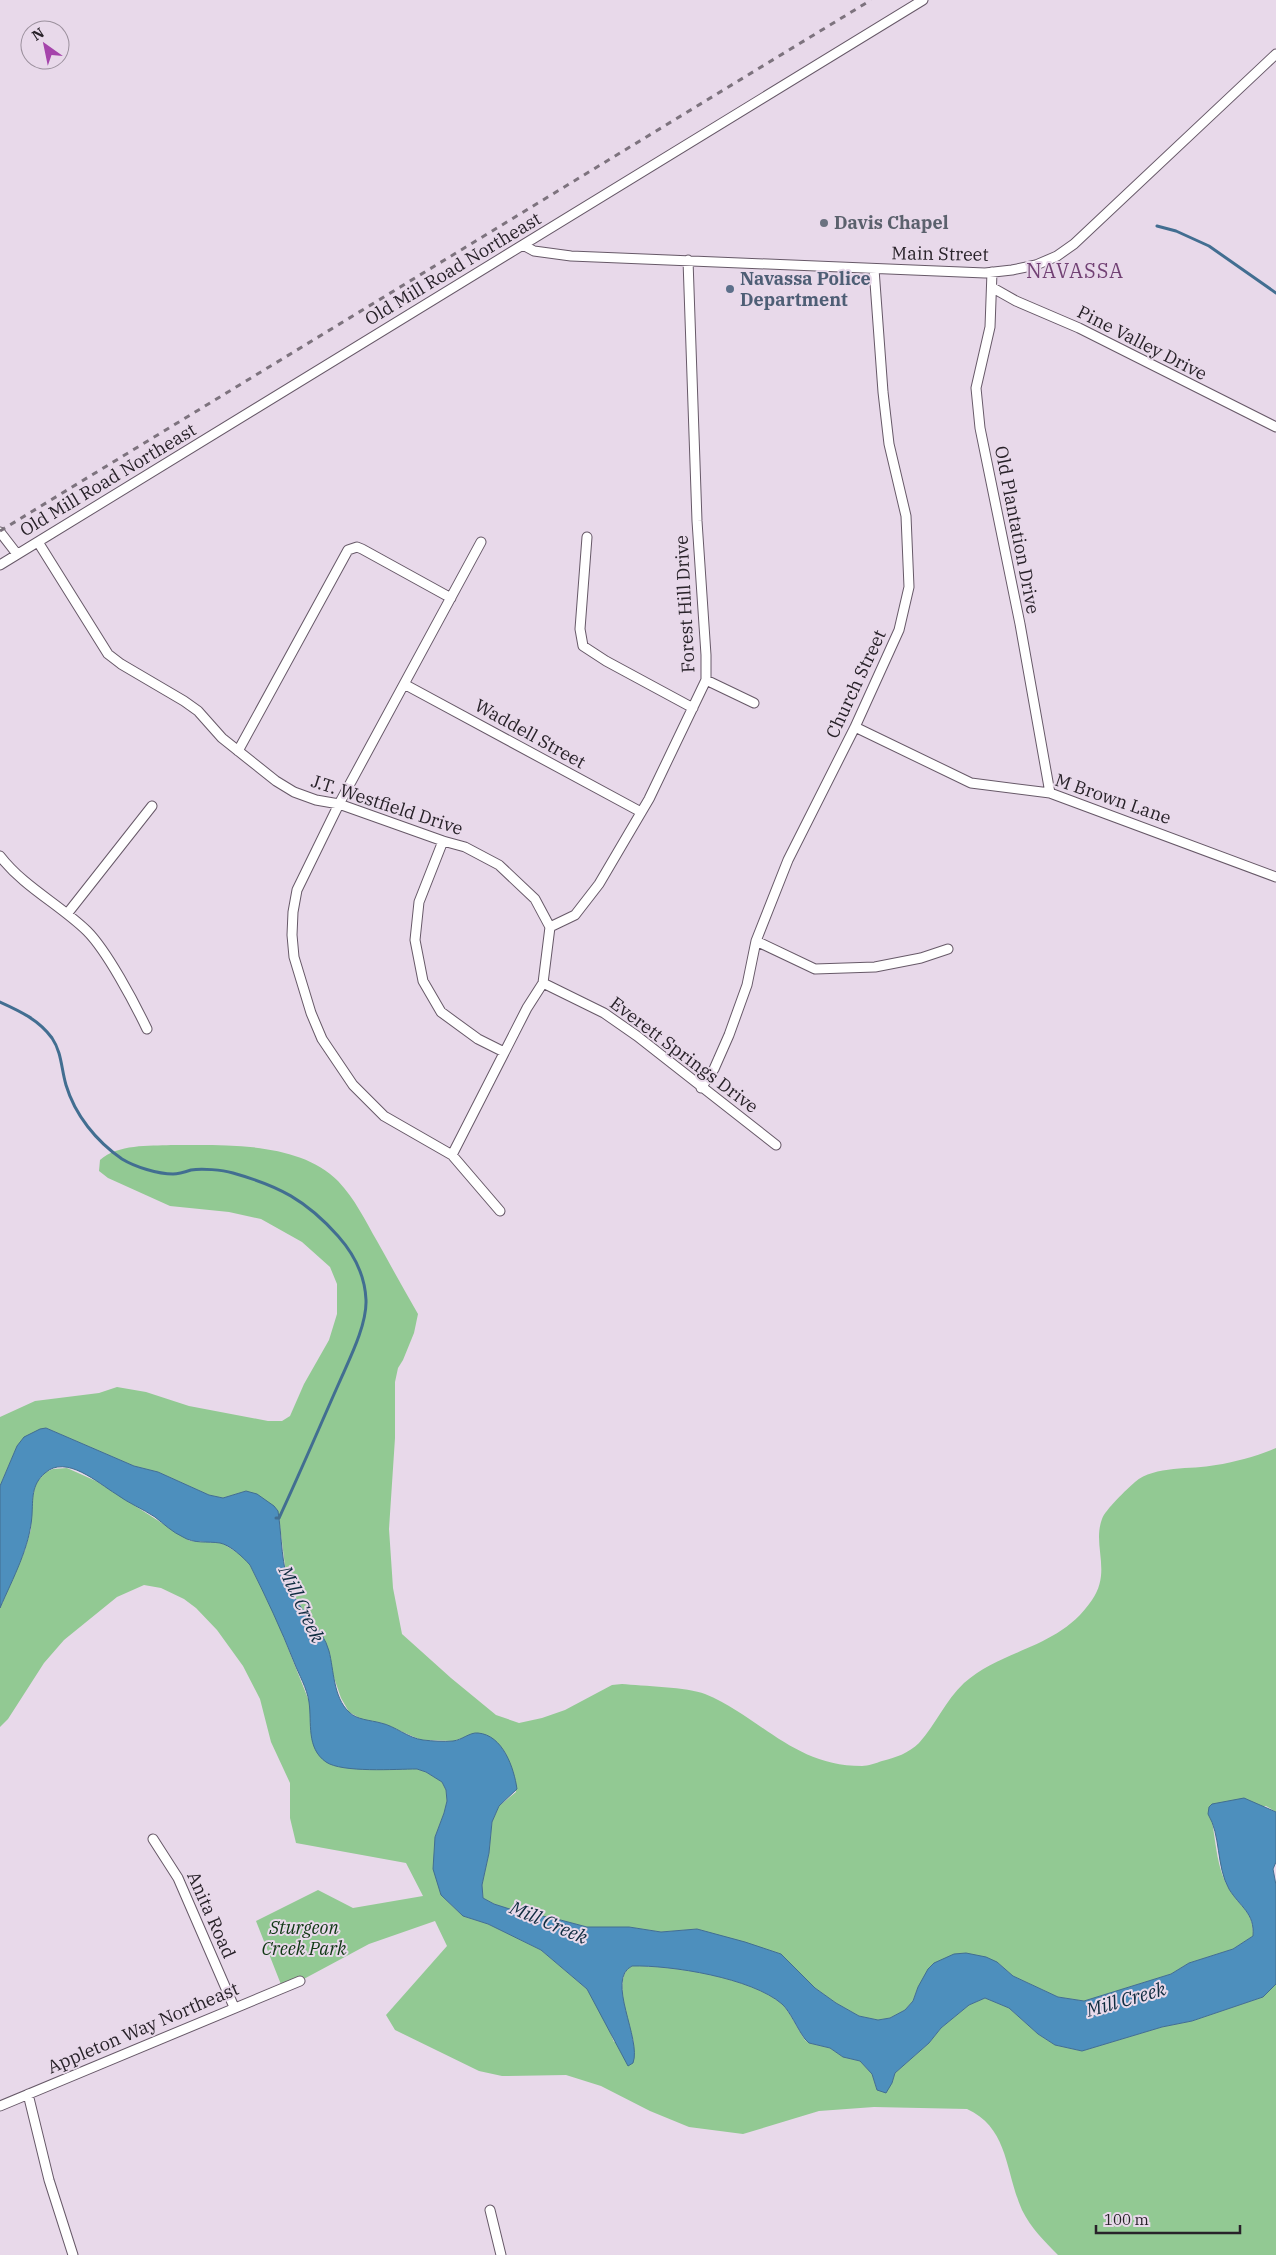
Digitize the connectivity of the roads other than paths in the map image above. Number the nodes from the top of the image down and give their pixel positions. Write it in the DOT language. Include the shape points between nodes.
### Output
graph roads {
  1 [pos="923,0"];
  2 [pos="1276,54"];
  3 [pos="523,245"];
  4 [pos="688,260"];
  5 [pos="874,269"];
  6 [pos="992,272"];
  7 [pos="993,288"];
  8 [pos="1276,427"];
  9 [pos="0,532"];
  10 [pos="587,537"];
  11 [pos="38,542"];
  12 [pos="481,542"];
  13 [pos="17,554"];
  14 [pos="0,565"];
  15 [pos="451,598"];
  16 [pos="706,680"];
  17 [pos="404,684"];
  18 [pos="754,703"];
  19 [pos="693,708"];
  20 [pos="855,727"];
  21 [pos="238,751"];
  22 [pos="1050,793"];
  23 [pos="339,804"];
  24 [pos="152,806"];
  25 [pos="641,812"];
  26 [pos="443,841"];
  27 [pos="0,856"];
  28 [pos="1276,877"];
  29 [pos="67,914"];
  30 [pos="550,927"];
  31 [pos="756,940"];
  32 [pos="948,949"];
  33 [pos="543,983"];
  34 [pos="147,1029"];
  35 [pos="504,1052"];
  36 [pos="701,1088"];
  37 [pos="776,1145"];
  38 [pos="452,1155"];
  39 [pos="500,1210"];
  40 [pos="154,1839"];
  41 [pos="300,1981"];
  42 [pos="234,2007"];
  43 [pos="28,2094"];
  44 [pos="0,2106"];
  45 [pos="490,2210"];
  46 [pos="73,2255"];
  47 [pos="501,2255"];
  1 -- 3 [label="street, Old Mill Road Northeast"];
  2 -- 6 [label="street, Main Street" via="1074,244 1036,265"];
  3 -- 4 [label="street, Main Street" via="534,251 554,254"];
  3 -- 11 [label="street, Old Mill Road Northeast"];
  4 -- 5 [label="street, Main Street"];
  4 -- 16 [label="street, Forest Hill Drive"];
  5 -- 6 [label="street, Main Street"];
  5 -- 20 [label="street, Church Street" via="889,444 906,516 909,586 899,630"];
  6 -- 7 [label="street, Old Plantation Drive"];
  7 -- 8 [label="street, Pine Valley Drive"];
  7 -- 22 [label="street, Old Plantation Drive" via="990,327 976,388 980,428"];
  9 -- 13 [label="street"];
  10 -- 19 [label="street" via="580,629 583,646"];
  11 -- 13 [label="street, Old Mill Road Northeast"];
  11 -- 21 [label="street, J.T. Westfield Drive" via="108,654 191,706"];
  12 -- 15 [label="street"];
  13 -- 14 [label="street, Old Mill Road Northeast"];
  15 -- 17 [label="street"];
  15 -- 21 [label="street" via="362,549 348,550"];
  16 -- 18 [label="street"];
  16 -- 19 [label="street, Forest Hill Drive"];
  17 -- 23 [label="street"];
  17 -- 25 [label="street, Waddell Street"];
  19 -- 25 [label="street, Forest Hill Drive"];
  20 -- 22 [label="street, M Brown Lane" via="971,783"];
  20 -- 31 [label="street, Church Street" via="788,860"];
  21 -- 23 [label="street, J.T. Westfield Drive" via="294,792"];
  22 -- 28 [label="street, M Brown Lane"];
  23 -- 26 [label="street, J.T. Westfield Drive"];
  23 -- 38 [label="street" via="298,890 293,912 294,957 311,1014 336,1062 366,1100 400,1126"];
  24 -- 29 [label="street"];
  25 -- 30 [label="street, Forest Hill Drive" via="598,884 575,915"];
  26 -- 30 [label="street, J.T. Westfield Drive" via="465,847 499,865 535,899"];
  26 -- 35 [label="street" via="419,902 415,940 422,981 441,1012 478,1039"];
  27 -- 29 [label="street" via="32,889"];
  29 -- 34 [label="street" via="104,952"];
  30 -- 33 [label="street"];
  31 -- 32 [label="street" via="815,969 875,967"];
  31 -- 36 [label="street, Church Street" via="748,985 714,1069"];
  33 -- 35 [label="street"];
  33 -- 36 [label="street, Everett Springs Drive" via="604,1014 637,1036"];
  35 -- 38 [label="street"];
  36 -- 37 [label="street, Everett Springs Drive"];
  38 -- 39 [label="street"];
  40 -- 42 [label="street, Anita Road" via="178,1878"];
  41 -- 42 [label="street, Appleton Way Northeast"];
  42 -- 43 [label="street, Appleton Way Northeast"];
  43 -- 44 [label="street, Appleton Way Northeast"];
  43 -- 46 [label="street" via="49,2180"];
  45 -- 47 [label="street"];
}
